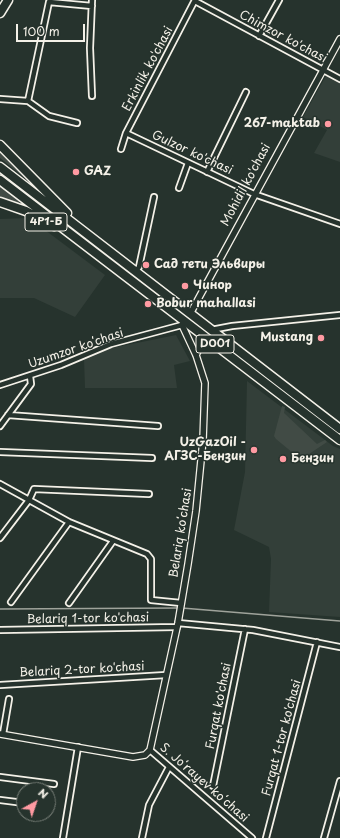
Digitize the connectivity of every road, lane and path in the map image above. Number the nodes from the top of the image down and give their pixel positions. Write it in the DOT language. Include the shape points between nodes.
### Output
graph roads {
  1 [pos="8,0"];
  2 [pos="92,0"];
  3 [pos="278,0"];
  4 [pos="195,1"];
  5 [pos="92,6"];
  6 [pos="0,13"];
  7 [pos="260,36"];
  8 [pos="340,39"];
  9 [pos="324,70"];
  10 [pos="340,79"];
  11 [pos="246,92"];
  12 [pos="92,96"];
  13 [pos="0,99"];
  14 [pos="28,101"];
  15 [pos="77,123"];
  16 [pos="126,133"];
  17 [pos="0,145"];
  18 [pos="121,149"];
  19 [pos="188,163"];
  20 [pos="0,167"];
  21 [pos="207,172"];
  22 [pos="0,180"];
  23 [pos="179,188"];
  24 [pos="254,194"];
  25 [pos="154,197"];
  26 [pos="0,202"];
  27 [pos="340,224"];
  28 [pos="95,240"];
  29 [pos="90,248"];
  30 [pos="136,272"];
  31 [pos="190,314"];
  32 [pos="340,315"];
  33 [pos="183,323"];
  34 [pos="211,330"];
  35 [pos="209,339"];
  36 [pos="196,355"];
  37 [pos="30,376"];
  38 [pos="0,385"];
  39 [pos="8,415"];
  40 [pos="327,419"];
  41 [pos="0,426"];
  42 [pos="158,426"];
  43 [pos="322,426"];
  44 [pos="340,429"];
  45 [pos="340,440"];
  46 [pos="0,452"];
  47 [pos="152,458"];
  48 [pos="0,484"];
  49 [pos="149,494"];
  50 [pos="29,500"];
  51 [pos="69,522"];
  52 [pos="0,538"];
  53 [pos="113,541"];
  54 [pos="11,602"];
  55 [pos="69,603"];
  56 [pos="181,603"];
  57 [pos="177,625"];
  58 [pos="0,630"];
  59 [pos="245,630"];
  60 [pos="317,642"];
  61 [pos="340,647"];
  62 [pos="166,675"];
  63 [pos="0,685"];
  64 [pos="10,699"];
  65 [pos="2,734"];
  66 [pos="78,747"];
  67 [pos="150,750"];
  68 [pos="169,767"];
  69 [pos="0,778"];
  70 [pos="340,781"];
  71 [pos="36,782"];
  72 [pos="213,786"];
  73 [pos="0,800"];
  74 [pos="16,802"];
  75 [pos="64,838"];
  76 [pos="142,838"];
  77 [pos="252,838"];
  78 [pos="266,838"];
  79 [pos="324,838"];
  1 -- 6 [label="highway"];
  2 -- 5 [label="street"];
  3 -- 7 [label="street"];
  4 -- 7 [label="street, Chimzor ko'chasi"];
  4 -- 16 [label="street, Erkinlik ko'chasi"];
  5 -- 12 [label="street"];
  5 -- 14 [label="street" via="49,2"];
  7 -- 9 [label="street, Chimzor ko'chasi"];
  8 -- 9 [label="street, Mohidil ko'chasi"];
  9 -- 10 [label="street, Chimzor ko'chasi"];
  9 -- 24 [label="street, Mohidil ko'chasi"];
  11 -- 21 [label="street"];
  13 -- 14 [label="street"];
  14 -- 15 [label="street" via="49,116"];
  16 -- 18 [label="street, Erkinlik ko'chasi"];
  16 -- 19 [label="street, Gulzor ko'chasi"];
  17 -- 28 [label="highway"];
  19 -- 21 [label="street, Gulzor ko'chasi"];
  19 -- 23 [label="street"];
  20 -- 28 [label="highway, D001"];
  21 -- 24 [label="street, Gulzor ko'chasi"];
  22 -- 29 [label="highway, D001"];
  24 -- 27 [label="street, Gulzor ko'chasi"];
  24 -- 31 [label="street, Mohidil ko'chasi"];
  25 -- 30 [label="street"];
  26 -- 29 [label="highway, 4Р1-Б" via="26,211"];
  28 -- 30 [label="highway, D001"];
  29 -- 33 [label="highway, D001"];
  30 -- 31 [label="highway, D001"];
  31 -- 33 [label="highway, Mohidil ko'chasi"];
  31 -- 34 [label="highway, D001"];
  32 -- 34 [label="street"];
  33 -- 35 [label="highway, D001"];
  33 -- 36 [label="street, Belariq koʻchasi"];
  33 -- 37 [label="street, Uzumzor koʻchasi" via="111,344"];
  34 -- 40 [label="highway, D001"];
  35 -- 36 [label="street" via="201,345"];
  35 -- 43 [label="highway, D001"];
  36 -- 56 [label="street, Belariq koʻchasi" via="206,388 203,440 196,511"];
  37 -- 38 [label="street, Uzumzor koʻchasi"];
  37 -- 39 [label="street" via="31,384"];
  39 -- 41 [label="street"];
  39 -- 42 [label="street"];
  40 -- 43 [label="highway"];
  40 -- 44 [label="highway, D001"];
  43 -- 45 [label="highway, D001"];
  46 -- 47 [label="street"];
  48 -- 50 [label="street"];
  49 -- 50 [label="street" via="34,489"];
  50 -- 51 [label="street"];
  50 -- 52 [label="street"];
  51 -- 53 [label="street"];
  51 -- 54 [label="street"];
  53 -- 55 [label="street"];
  53 -- 56 [label="street" via="150,556 151,600"];
  56 -- 57 [label="street, Belariq koʻchasi"];
  57 -- 58 [label="street, Belariq 1-tor ko'chasi"];
  57 -- 59 [label="street, Belariq 1-tor ko'chasi"];
  57 -- 62 [label="street, Belariq koʻchasi"];
  59 -- 60 [label="street, Belariq 1-tor ko'chasi"];
  59 -- 72 [label="street, Furqat ko'chasi"];
  60 -- 61 [label="street, Belariq 1-tor ko'chasi"];
  60 -- 78 [label="street, Furqat 1-tor ko'chasi"];
  62 -- 63 [label="street, Belariq 2-tor ko'chasi"];
  62 -- 67 [label="street, Belariq koʻchasi"];
  64 -- 65 [label="street"];
  65 -- 66 [label="street, S. Joʻrayev koʻchasi"];
  66 -- 67 [label="street, S. Joʻrayev koʻchasi" via="133,757 145,755"];
  66 -- 75 [label="street"];
  67 -- 68 [label="street, S. Joʻrayev koʻchasi"];
  68 -- 76 [label="street" via="149,805"];
  68 -- 77 [label="street, S. Joʻrayev koʻchasi"];
  69 -- 71 [label="street"];
  70 -- 79 [label="street"];
  73 -- 74 [label="street"];
}
